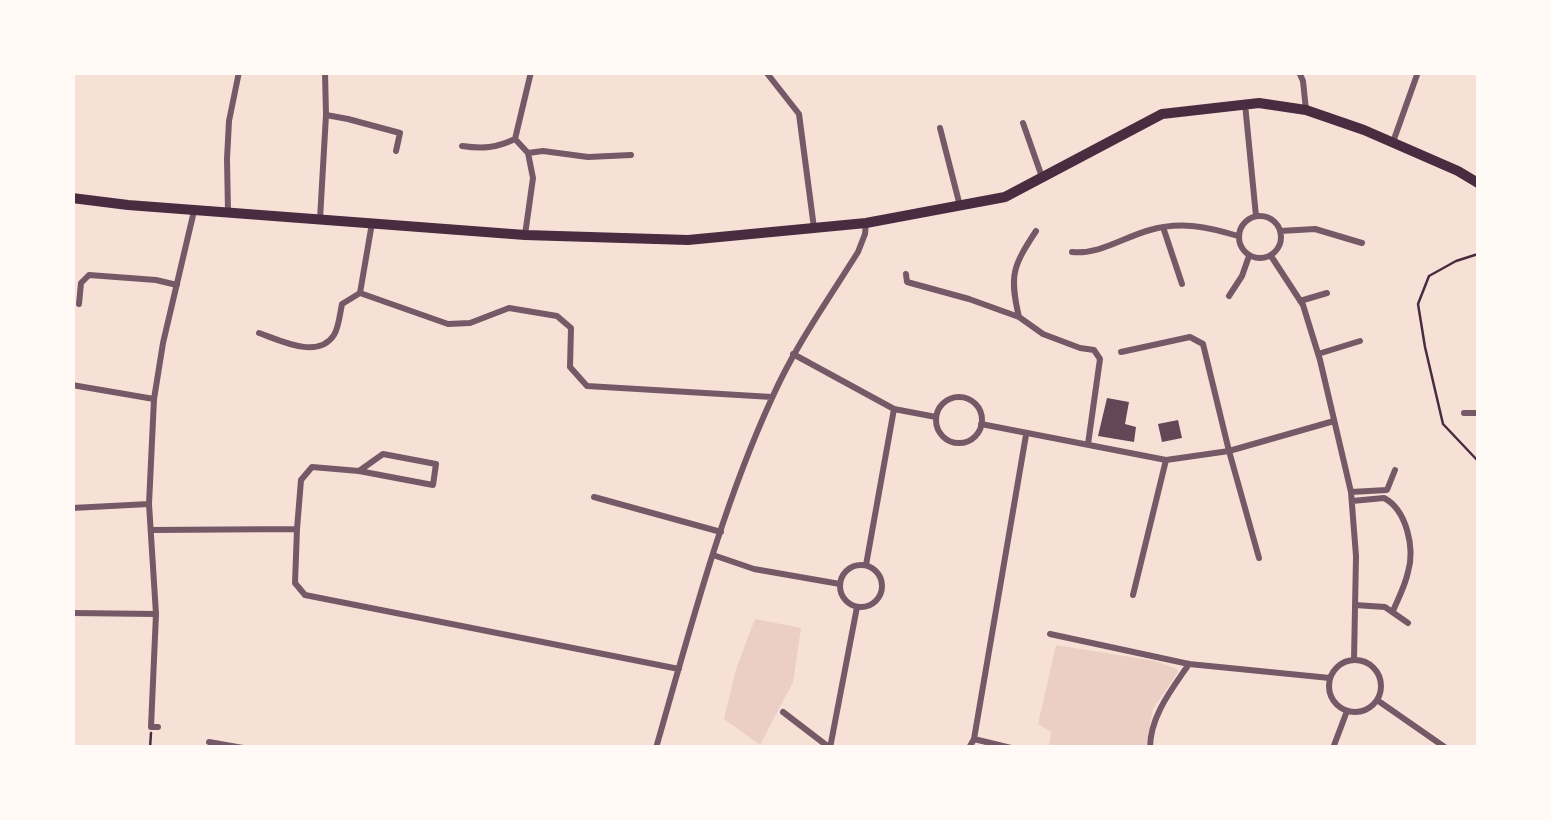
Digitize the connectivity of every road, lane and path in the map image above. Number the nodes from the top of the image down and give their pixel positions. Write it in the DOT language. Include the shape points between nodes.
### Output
graph roads {
  1 [pos="238,72"];
  2 [pos="324,72"];
  3 [pos="531,72"];
  4 [pos="766,72"];
  5 [pos="1300,72"];
  6 [pos="1418,72"];
  7 [pos="1244,104"];
  8 [pos="1306,110"];
  9 [pos="326,116"];
  10 [pos="1023,123"];
  11 [pos="940,128"];
  12 [pos="515,139"];
  13 [pos="1394,142"];
  14 [pos="462,146"];
  15 [pos="396,151"];
  16 [pos="528,153"];
  17 [pos="631,155"];
  18 [pos="1042,177"];
  19 [pos="1478,183"];
  20 [pos="72,198"];
  21 [pos="960,206"];
  22 [pos="194,210"];
  23 [pos="228,212"];
  24 [pos="1256,216"];
  25 [pos="320,219"];
  26 [pos="372,222"];
  27 [pos="866,223"];
  28 [pos="1164,227"];
  29 [pos="814,228"];
  30 [pos="1036,231"];
  31 [pos="1280,231"];
  32 [pos="525,235"];
  33 [pos="1238,236"];
  34 [pos="1362,243"];
  35 [pos="1072,252"];
  36 [pos="1478,254"];
  37 [pos="1249,256"];
  38 [pos="1271,256"];
  39 [pos="906,274"];
  40 [pos="1182,284"];
  41 [pos="177,285"];
  42 [pos="360,293"];
  43 [pos="1327,294"];
  44 [pos="1230,296"];
  45 [pos="1300,301"];
  46 [pos="78,304"];
  47 [pos="1019,317"];
  48 [pos="258,334"];
  49 [pos="1360,341"];
  50 [pos="1122,352"];
  51 [pos="794,354"];
  52 [pos="1318,354"];
  53 [pos="72,386"];
  54 [pos="772,397"];
  55 [pos="154,398"];
  56 [pos="894,409"];
  57 [pos="1478,412"];
  58 [pos="1464,413"];
  59 [pos="936,417"];
  60 [pos="1334,421"];
  61 [pos="981,424"];
  62 [pos="1026,435"];
  63 [pos="1088,444"];
  64 [pos="1228,451"];
  65 [pos="1166,460"];
  66 [pos="1478,461"];
  67 [pos="1395,470"];
  68 [pos="359,471"];
  69 [pos="594,497"];
  70 [pos="1351,497"];
  71 [pos="150,504"];
  72 [pos="72,508"];
  73 [pos="151,530"];
  74 [pos="297,530"];
  75 [pos="721,532"];
  76 [pos="713,555"];
  77 [pos="1259,558"];
  78 [pos="866,565"];
  79 [pos="840,584"];
  80 [pos="1133,595"];
  81 [pos="1356,605"];
  82 [pos="857,607"];
  83 [pos="1393,611"];
  84 [pos="72,613"];
  85 [pos="156,614"];
  86 [pos="1408,624"];
  87 [pos="1050,634"];
  88 [pos="1354,660"];
  89 [pos="1189,664"];
  90 [pos="679,669"];
  91 [pos="1330,678"];
  92 [pos="1378,700"];
  93 [pos="1347,711"];
  94 [pos="783,712"];
  95 [pos="155,727"];
  96 [pos="974,738"];
  97 [pos="209,742"];
  98 [pos="150,748"];
  99 [pos="243,748"];
  100 [pos="656,748"];
  101 [pos="830,748"];
  102 [pos="969,748"];
  103 [pos="1011,748"];
  104 [pos="1150,748"];
  105 [pos="1333,748"];
  106 [pos="1446,748"];
  1 -- 23 [label="street" via="226,159"];
  2 -- 9 [label="street"];
  3 -- 12 [label="street"];
  4 -- 29 [label="street" via="798,114"];
  5 -- 8 [label="street"];
  6 -- 13 [label="street"];
  7 -- 8 [label="main road"];
  7 -- 18 [label="main road" via="1162,114"];
  7 -- 24 [label="street"];
  8 -- 13 [label="main road"];
  9 -- 15 [label="street" via="400,134"];
  9 -- 25 [label="street"];
  10 -- 18 [label="street"];
  11 -- 21 [label="street"];
  12 -- 14 [label="street" via="484,149"];
  12 -- 16 [label="street"];
  13 -- 19 [label="main road"];
  16 -- 17 [label="street"];
  16 -- 32 [label="street" via="533,178"];
  18 -- 21 [label="main road" via="1005,197"];
  20 -- 22 [label="main road"];
  21 -- 27 [label="main road"];
  22 -- 23 [label="main road"];
  22 -- 41 [label="street"];
  23 -- 25 [label="main road"];
  24 -- 31 [label="street"];
  24 -- 33 [label="street" via="1242,224"];
  25 -- 26 [label="main road"];
  26 -- 32 [label="main road"];
  26 -- 42 [label="street"];
  27 -- 29 [label="main road"];
  27 -- 51 [label="street" via="858,252"];
  28 -- 33 [label="street" via="1205,226"];
  28 -- 35 [label="street" via="1086,254"];
  28 -- 40 [label="street"];
  29 -- 32 [label="main road" via="688,240"];
  30 -- 47 [label="street" via="1014,277"];
  31 -- 34 [label="street" via="1316,228"];
  31 -- 38 [label="street"];
  33 -- 37 [label="street"];
  36 -- 66 [label="path" via="1429,276 1418,304 1443,424"];
  37 -- 38 [label="street"];
  37 -- 44 [label="street"];
  38 -- 45 [label="street"];
  39 -- 47 [label="street" via="907,282"];
  41 -- 46 [label="street" via="89,275"];
  41 -- 55 [label="street"];
  42 -- 48 [label="street" via="342,304 333,336 318,347"];
  42 -- 54 [label="street" via="448,324 470,324 509,308 557,316 571,328 570,367 587,386"];
  43 -- 45 [label="street"];
  45 -- 52 [label="street"];
  47 -- 63 [label="street" via="1043,334 1094,350 1100,359"];
  49 -- 52 [label="street"];
  50 -- 64 [label="street" via="1190,338 1203,344"];
  51 -- 54 [label="street"];
  51 -- 56 [label="street"];
  52 -- 60 [label="street"];
  53 -- 55 [label="street"];
  54 -- 75 [label="street"];
  55 -- 71 [label="street"];
  56 -- 59 [label="street"];
  56 -- 78 [label="street"];
  57 -- 58 [label="street"];
  59 -- 61 [label="street" via="941,435 954,443 973,438"];
  59 -- 61 [label="street" via="943,404 961,398 975,404"];
  60 -- 64 [label="street"];
  60 -- 70 [label="street"];
  61 -- 62 [label="street"];
  62 -- 63 [label="street"];
  62 -- 96 [label="street"];
  63 -- 65 [label="street"];
  64 -- 65 [label="street"];
  64 -- 77 [label="street"];
  65 -- 80 [label="street"];
  67 -- 70 [label="street" via="1387,490"];
  68 -- 68 [label="street" via="433,485 436,464 382,454"];
  68 -- 74 [label="street" via="312,467 301,480"];
  69 -- 75 [label="street"];
  70 -- 81 [label="street"];
  70 -- 83 [label="street" via="1384,498 1403,520 1410,568"];
  71 -- 72 [label="street"];
  71 -- 73 [label="street"];
  73 -- 74 [label="street"];
  73 -- 85 [label="street"];
  74 -- 90 [label="street" via="295,582 305,594"];
  75 -- 76 [label="street"];
  76 -- 79 [label="street"];
  76 -- 90 [label="street"];
  78 -- 79 [label="street" via="848,570"];
  78 -- 82 [label="street" via="878,573 882,589 876,602"];
  79 -- 82 [label="street" via="845,600"];
  81 -- 83 [label="street"];
  81 -- 88 [label="street"];
  82 -- 101 [label="street"];
  83 -- 86 [label="street"];
  84 -- 85 [label="street"];
  85 -- 95 [label="street"];
  87 -- 89 [label="street"];
  88 -- 91 [label="street" via="1340,664"];
  88 -- 92 [label="street" via="1378,672"];
  89 -- 91 [label="street"];
  89 -- 104 [label="street" via="1163,702"];
  90 -- 100 [label="street"];
  91 -- 93 [label="street" via="1333,700"];
  92 -- 93 [label="street" via="1364,711"];
  92 -- 106 [label="street"];
  93 -- 105 [label="street"];
  94 -- 101 [label="street"];
  95 -- 98 [label="path"];
  96 -- 102 [label="street"];
  96 -- 103 [label="street"];
  97 -- 99 [label="street"];
}
